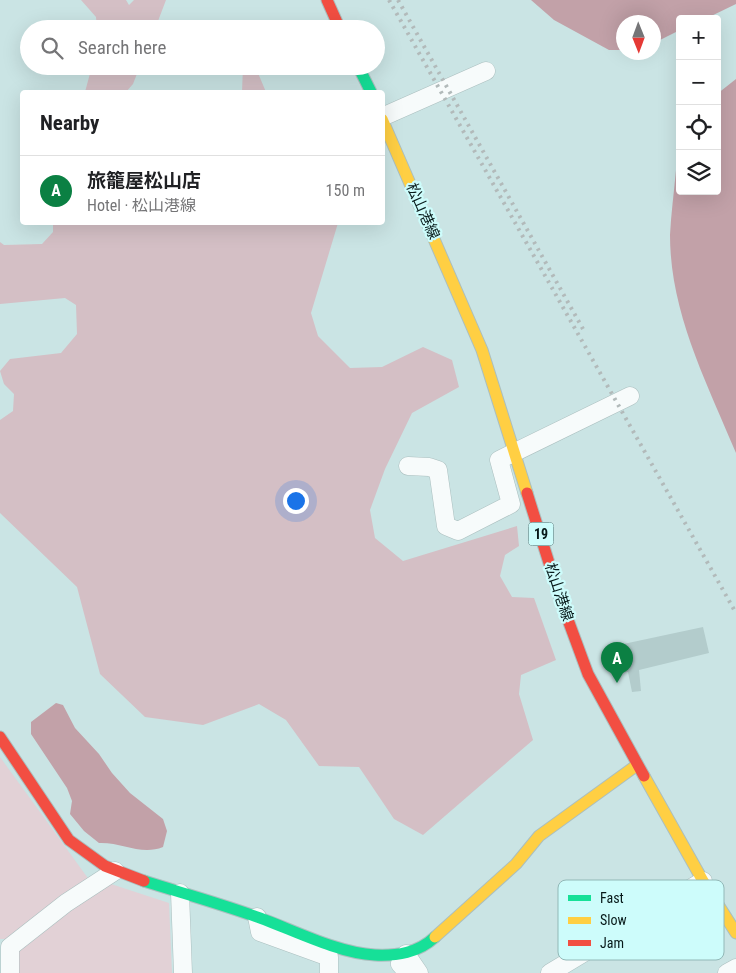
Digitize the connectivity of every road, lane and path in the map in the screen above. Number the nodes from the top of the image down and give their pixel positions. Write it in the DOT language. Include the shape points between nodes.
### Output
graph roads {
  1 [pos="327,0"];
  2 [pos="336,20"];
  3 [pos="486,71"];
  4 [pos="362,75"];
  5 [pos="370,90"];
  6 [pos="385,117"];
  7 [pos="385,125"];
  8 [pos="630,396"];
  9 [pos="516,452"];
  10 [pos="408,466"];
  11 [pos="0,737"];
  12 [pos="637,765"];
  13 [pos="115,871"];
  14 [pos="702,880"];
  15 [pos="180,893"];
  16 [pos="724,913"];
  17 [pos="257,917"];
  18 [pos="736,932"];
  19 [pos="406,954"];
  20 [pos="572,960"];
  21 [pos="736,968"];
  22 [pos="10,973"];
  23 [pos="184,973"];
  24 [pos="329,973"];
  25 [pos="408,973"];
  26 [pos="419,973"];
  27 [pos="550,973"];
  28 [pos="727,973"];
  1 -- 2 [label="main road"];
  3 -- 6 [label="street"];
  4 -- 5 [label="main road"];
  7 -- 9 [label="main road, 松山港線 / 19" via="482,350"];
  8 -- 9 [label="street"];
  9 -- 10 [label="street" via="499,460 511,504 458,531 446,526 438,470"];
  9 -- 12 [label="main road, 松山港線 / 19" via="561,601 588,674"];
  11 -- 13 [label="main road" via="69,840"];
  12 -- 14 [label="main road, 松山港線 / 19"];
  12 -- 19 [label="main road" via="539,836 516,864 449,927 429,943"];
  13 -- 15 [label="main road"];
  13 -- 22 [label="street" via="66,903 10,947"];
  15 -- 17 [label="main road"];
  15 -- 23 [label="street"];
  16 -- 18 [label="main road, 松山港線 / 19"];
  17 -- 19 [label="main road" via="344,949 374,955"];
  17 -- 24 [label="street" via="260,932 329,957"];
  19 -- 25 [label="street" via="400,964"];
  19 -- 26 [label="street"];
  20 -- 27 [label="street"];
  21 -- 28 [label="street"];
}
